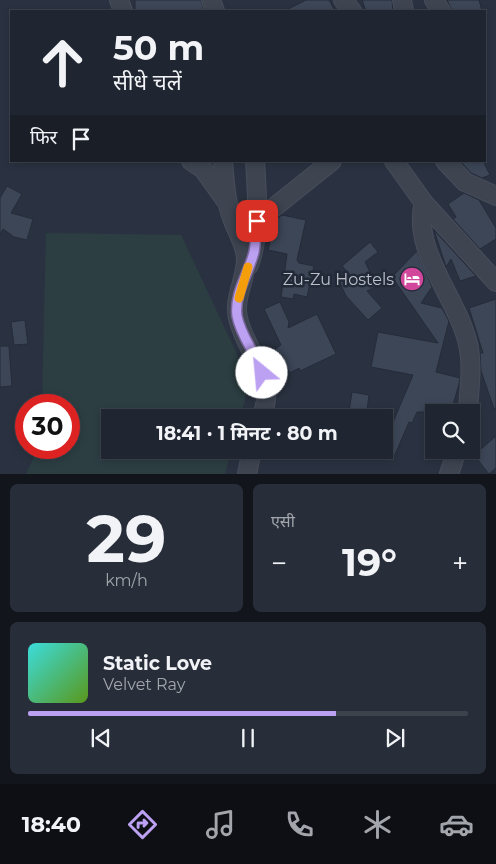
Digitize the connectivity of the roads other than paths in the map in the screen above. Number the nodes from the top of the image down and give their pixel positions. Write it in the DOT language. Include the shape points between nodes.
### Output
graph roads {
  1 [pos="343,0"];
  2 [pos="351,10"];
  3 [pos="193,162"];
  4 [pos="223,162"];
  5 [pos="256,162"];
  6 [pos="331,162"];
  7 [pos="395,162"];
  8 [pos="446,162"];
  9 [pos="496,196"];
  10 [pos="227,201"];
  11 [pos="424,203"];
  12 [pos="257,221"];
  13 [pos="243,279"];
  14 [pos="496,282"];
  15 [pos="469,404"];
  16 [pos="264,409"];
  17 [pos="250,459"];
  18 [pos="454,459"];
  19 [pos="247,474"];
  20 [pos="449,474"];
  1 -- 2 [label="street"];
  3 -- 10 [label="street" via="203,169"];
  4 -- 10 [label="street"];
  5 -- 12 [label="street"];
  6 -- 12 [label="street"];
  7 -- 11 [label="street"];
  8 -- 9 [label="street" via="465,182"];
  10 -- 13 [label="street" via="246,256"];
  11 -- 14 [label="street"];
  11 -- 15 [label="street" via="421,214 425,241 468,342 471,370"];
  12 -- 13 [label="street" via="254,252"];
  13 -- 16 [label="street" via="237,305 238,317 250,351 259,362 268,395"];
  17 -- 19 [label="street"];
  18 -- 20 [label="street"];
}
